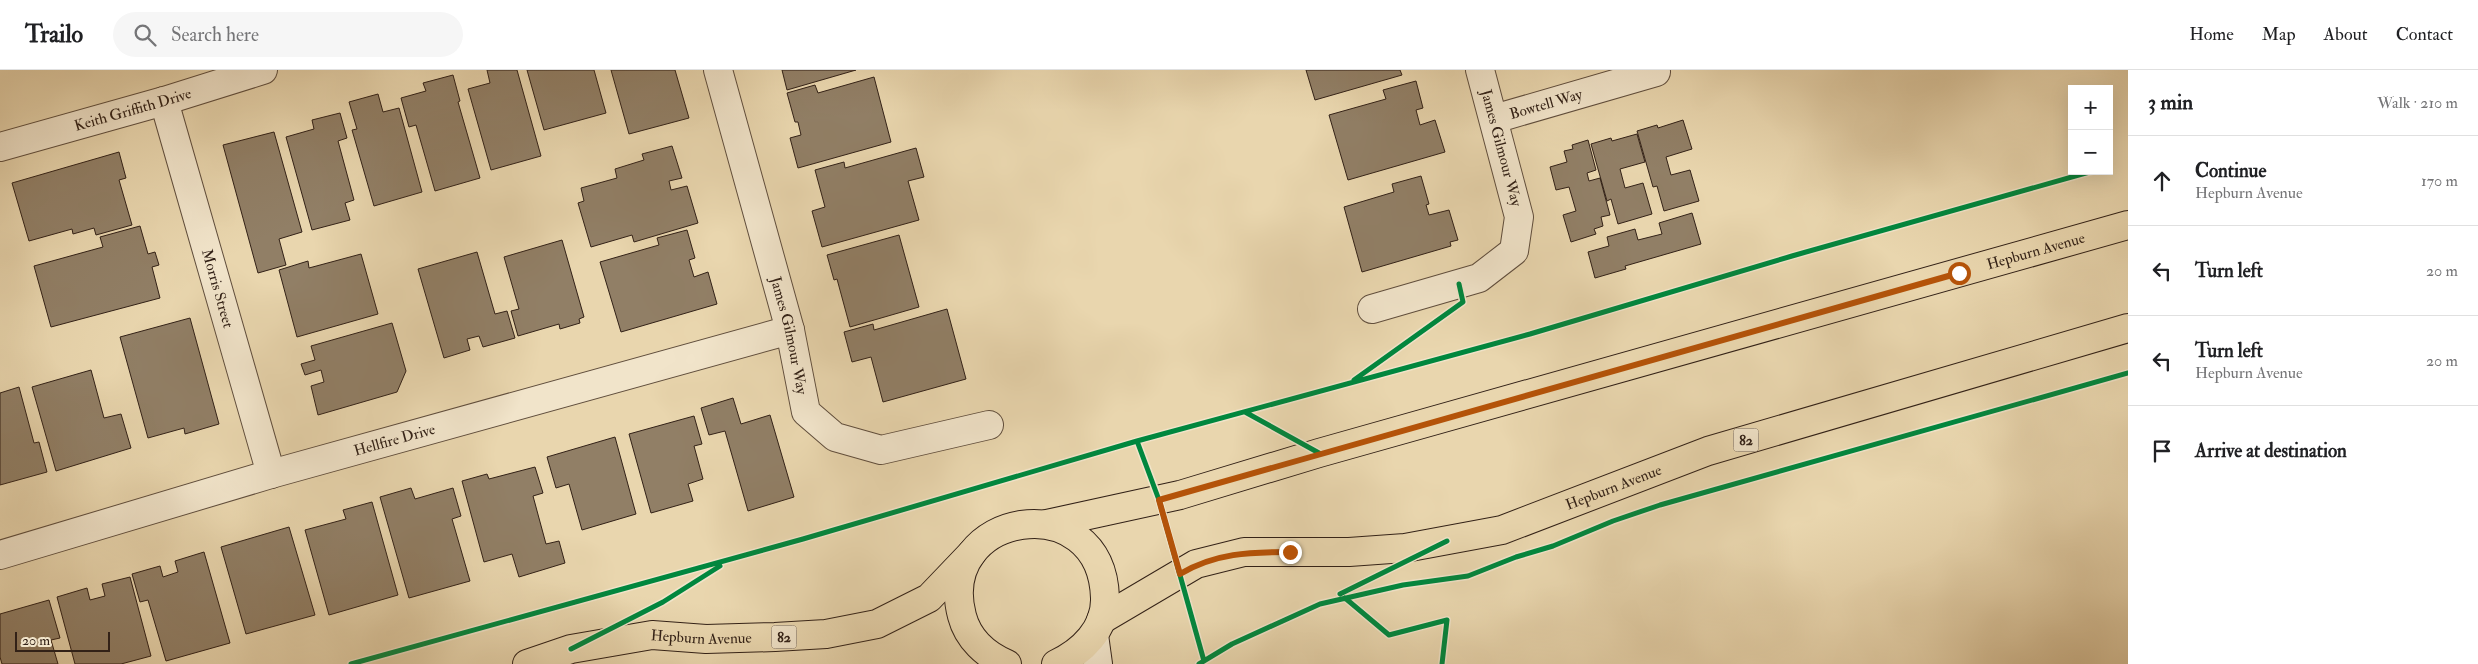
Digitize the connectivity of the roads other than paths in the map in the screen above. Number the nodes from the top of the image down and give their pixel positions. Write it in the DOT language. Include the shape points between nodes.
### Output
graph roads {
  1 [pos="263,70"];
  2 [pos="718,70"];
  3 [pos="1480,70"];
  4 [pos="1656,72"];
  5 [pos="164,102"];
  6 [pos="1494,119"];
  7 [pos="0,147"];
  8 [pos="2128,225"];
  9 [pos="1372,309"];
  10 [pos="2128,328"];
  11 [pos="790,330"];
  12 [pos="989,425"];
  13 [pos="271,474"];
  14 [pos="1047,524"];
  15 [pos="972,553"];
  16 [pos="0,555"];
  17 [pos="1098,628"];
  18 [pos="995,663"];
  19 [pos="526,664"];
  20 [pos="1056,664"];
  21 [pos="1098,664"];
  1 -- 5 [label="street, Keith Griffith Drive"];
  2 -- 11 [label="street, James Gilmour Way"];
  3 -- 6 [label="street, James Gilmour Way"];
  4 -- 6 [label="street, Bowtell Way"];
  5 -- 7 [label="street, Keith Griffith Drive"];
  5 -- 13 [label="street, Morris Street"];
  6 -- 9 [label="street, James Gilmour Way" via="1519,217 1514,251 1479,278"];
  8 -- 14 [label="main road, Hepburn Avenue / 82" via="1328,450 1180,495"];
  10 -- 17 [label="main road, Hepburn Avenue / 82" via="1708,451 1502,530 1405,548 1349,552 1244,552 1196,564"];
  11 -- 12 [label="street, James Gilmour Way" via="806,412 835,437 881,450"];
  11 -- 13 [label="street, Hellfire Drive"];
  13 -- 16 [label="street, Hellfire Drive"];
  14 -- 15 [label="main road, Hepburn Avenue / 82" via="1019,523 993,534"];
  14 -- 17 [label="main road, Hepburn Avenue / 82" via="1079,539 1100,568 1105,584 1105,602"];
  15 -- 18 [label="main road, Hepburn Avenue / 82" via="961,576 958,601 965,626"];
  15 -- 19 [label="main road, Hepburn Avenue / 82" via="929,598 877,624 826,634 774,638 706,639 652,635 571,649"];
  17 -- 20 [label="main road, Hepburn Avenue / 82" via="1076,655"];
  17 -- 21 [label="street"];
}
